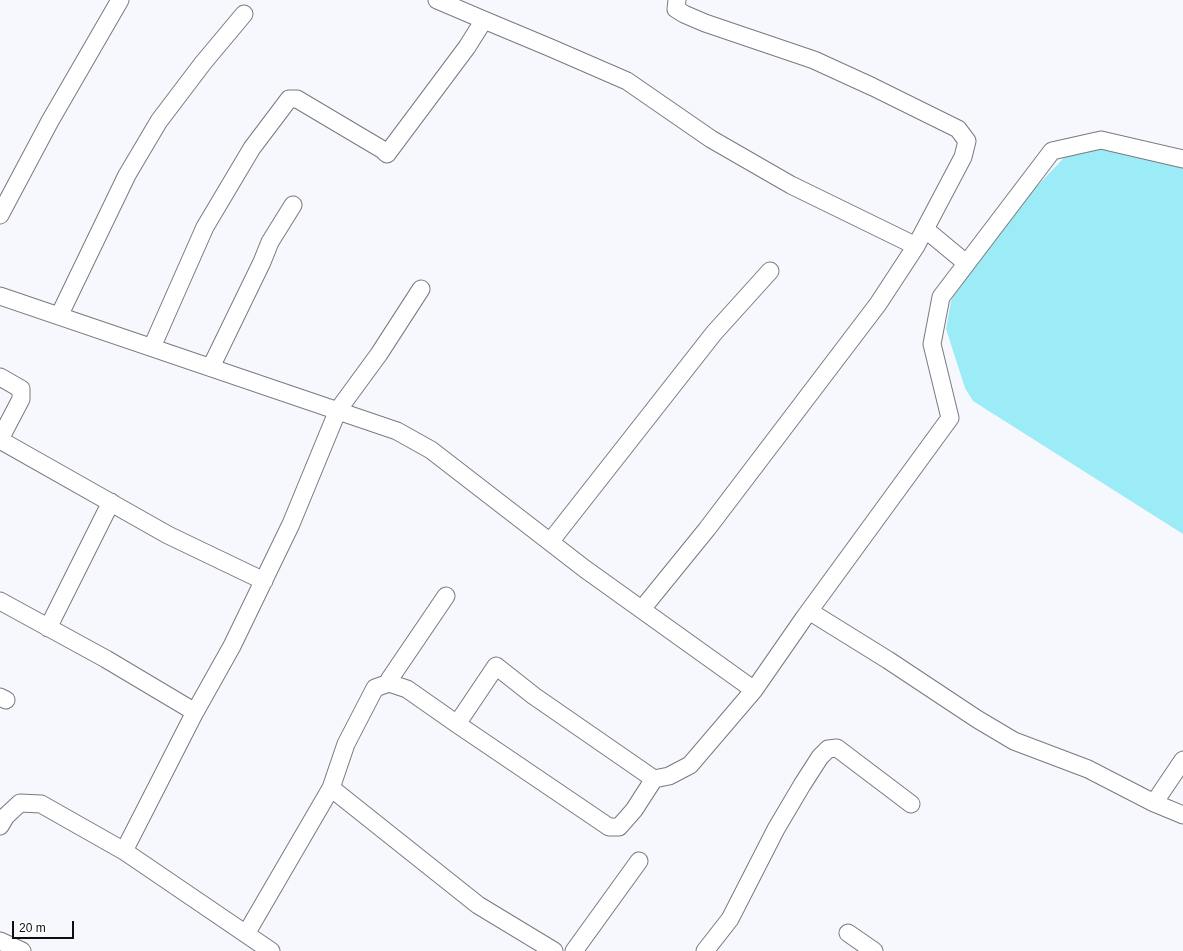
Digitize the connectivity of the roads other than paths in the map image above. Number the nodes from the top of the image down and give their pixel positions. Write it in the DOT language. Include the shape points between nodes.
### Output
graph roads {
  1 [pos="120,0"];
  2 [pos="438,0"];
  3 [pos="677,0"];
  4 [pos="244,14"];
  5 [pos="484,20"];
  6 [pos="1183,159"];
  7 [pos="293,205"];
  8 [pos="0,215"];
  9 [pos="925,229"];
  10 [pos="916,246"];
  11 [pos="966,263"];
  12 [pos="770,270"];
  13 [pos="421,289"];
  14 [pos="0,296"];
  15 [pos="59,316"];
  16 [pos="152,347"];
  17 [pos="211,367"];
  18 [pos="0,377"];
  19 [pos="338,410"];
  20 [pos="0,439"];
  21 [pos="111,502"];
  22 [pos="550,542"];
  23 [pos="264,581"];
  24 [pos="446,596"];
  25 [pos="0,601"];
  26 [pos="642,610"];
  27 [pos="809,611"];
  28 [pos="48,628"];
  29 [pos="389,683"];
  30 [pos="754,690"];
  31 [pos="195,712"];
  32 [pos="457,724"];
  33 [pos="1183,760"];
  34 [pos="654,779"];
  35 [pos="331,788"];
  36 [pos="1154,802"];
  37 [pos="911,804"];
  38 [pos="1183,814"];
  39 [pos="0,826"];
  40 [pos="124,851"];
  41 [pos="639,861"];
  42 [pos="848,933"];
  43 [pos="246,934"];
  44 [pos="0,940"];
  45 [pos="22,951"];
  46 [pos="271,951"];
  47 [pos="554,951"];
  48 [pos="574,951"];
  49 [pos="705,951"];
  50 [pos="874,951"];
  1 -- 8 [label="street" via="50,121"];
  2 -- 5 [label="street"];
  3 -- 9 [label="street" via="676,9 684,14 814,60 958,129 967,141 963,157"];
  4 -- 15 [label="street" via="159,121 127,175"];
  5 -- 10 [label="street" via="627,81 711,139 791,185"];
  5 -- 16 [label="street" via="467,47 386,154 297,99 289,99 252,148 205,227"];
  6 -- 11 [label="street" via="1101,140 1052,151"];
  7 -- 17 [label="street" via="270,242"];
  9 -- 10 [label="street"];
  9 -- 11 [label="street"];
  10 -- 26 [label="street" via="878,304 712,523"];
  11 -- 27 [label="street" via="941,297 932,344 950,418"];
  12 -- 22 [label="street" via="714,333"];
  13 -- 19 [label="street" via="379,354"];
  14 -- 15 [label="street"];
  15 -- 16 [label="street"];
  16 -- 17 [label="street"];
  17 -- 19 [label="street"];
  18 -- 20 [label="street" via="21,388 20,400"];
  19 -- 22 [label="street" via="398,431 431,450"];
  19 -- 23 [label="street" via="291,524"];
  20 -- 21 [label="street"];
  21 -- 23 [label="street" via="168,534"];
  21 -- 28 [label="street"];
  22 -- 26 [label="street"];
  23 -- 31 [label="street"];
  24 -- 29 [label="street"];
  25 -- 28 [label="street"];
  26 -- 30 [label="street"];
  27 -- 30 [label="street"];
  27 -- 36 [label="street" via="1014,741 1088,769"];
  28 -- 31 [label="street"];
  29 -- 32 [label="street" via="407,689"];
  29 -- 35 [label="street" via="374,688 346,744"];
  30 -- 34 [label="street" via="690,765 669,776"];
  31 -- 40 [label="street"];
  32 -- 34 [label="street" via="609,827 620,827"];
  32 -- 34 [label="street" via="496,666 534,696"];
  33 -- 36 [label="street"];
  35 -- 43 [label="street"];
  35 -- 47 [label="street" via="478,905"];
  36 -- 38 [label="street"];
  37 -- 49 [label="street" via="837,748 828,749 820,757 776,829 730,919"];
  39 -- 40 [label="street" via="6,816 20,803 41,804"];
  40 -- 43 [label="street"];
  41 -- 48 [label="street"];
  42 -- 50 [label="street"];
  43 -- 46 [label="street"];
  44 -- 45 [label="street"];
}
